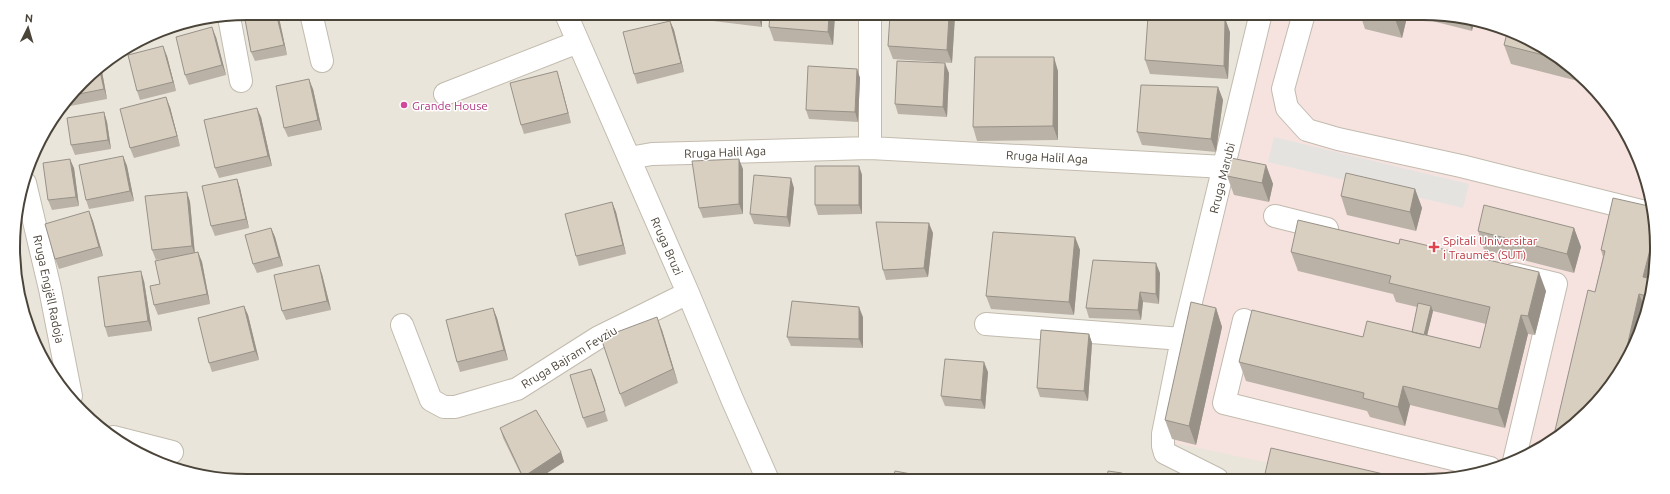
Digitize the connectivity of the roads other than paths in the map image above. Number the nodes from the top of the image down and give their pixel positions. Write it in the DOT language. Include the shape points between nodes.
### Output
graph roads {
  1 [pos="230,20"];
  2 [pos="313,20"];
  3 [pos="569,20"];
  4 [pos="870,20"];
  5 [pos="1259,20"];
  6 [pos="1302,20"];
  7 [pos="578,42"];
  8 [pos="322,61"];
  9 [pos="241,81"];
  10 [pos="445,94"];
  11 [pos="870,148"];
  12 [pos="629,158"];
  13 [pos="1224,167"];
  14 [pos="27,192"];
  15 [pos="1647,212"];
  16 [pos="1275,216"];
  17 [pos="1344,233"];
  18 [pos="1496,270"];
  19 [pos="688,293"];
  20 [pos="1244,320"];
  21 [pos="986,324"];
  22 [pos="402,325"];
  23 [pos="1182,338"];
  24 [pos="69,388"];
  25 [pos="128,441"];
  26 [pos="172,452"];
  27 [pos="1516,454"];
  28 [pos="1482,466"];
  29 [pos="765,474"];
  30 [pos="1209,474"];
  1 -- 9 [label="street"];
  2 -- 8 [label="street"];
  3 -- 7 [label="street, Rruga Bruzi"];
  4 -- 11 [label="street"];
  5 -- 13 [label="street, Rruga Marubi"];
  6 -- 15 [label="street" via="1283,89 1286,108 1307,130"];
  7 -- 10 [label="street"];
  7 -- 12 [label="street, Rruga Bruzi"];
  11 -- 12 [label="street, Rruga Halil Aga" via="652,154"];
  11 -- 13 [label="street, Rruga Halil Aga"];
  12 -- 19 [label="street, Rruga Bruzi"];
  13 -- 23 [label="street, Rruga Marubi"];
  14 -- 24 [label="street, Rruga Engjëll Radoja"];
  16 -- 17 [label="street"];
  18 -- 27 [label="street" via="1556,284"];
  19 -- 22 [label="street, Rruga Bajram Fevziu" via="599,337 517,389 455,407 444,407 431,400"];
  19 -- 29 [label="street, Rruga Bruzi"];
  20 -- 28 [label="street" via="1224,403"];
  21 -- 23 [label="street"];
  23 -- 30 [label="street, Rruga Marubi" via="1163,434 1163,446 1165,453"];
  25 -- 26 [label="street"];
}
